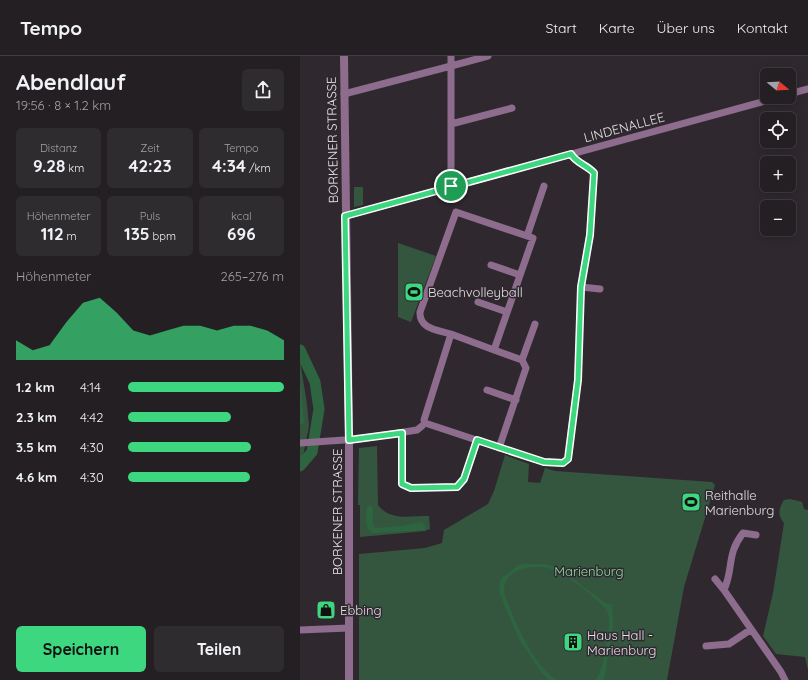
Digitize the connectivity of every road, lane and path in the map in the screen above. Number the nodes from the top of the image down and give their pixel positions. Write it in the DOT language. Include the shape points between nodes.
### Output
graph roads {
  1 [pos="344,56"];
  2 [pos="451,56"];
  3 [pos="488,56"];
  4 [pos="451,66"];
  5 [pos="808,89"];
  6 [pos="796,92"];
  7 [pos="344,94"];
  8 [pos="760,102"];
  9 [pos="512,108"];
  10 [pos="451,124"];
  11 [pos="571,154"];
  12 [pos="451,186"];
  13 [pos="544,186"];
  14 [pos="345,216"];
  15 [pos="527,236"];
  16 [pos="490,265"];
  17 [pos="520,275"];
  18 [pos="581,287"];
  19 [pos="600,288"];
  20 [pos="478,302"];
  21 [pos="507,312"];
  22 [pos="535,324"];
  23 [pos="451,334"];
  24 [pos="494,350"];
  25 [pos="522,360"];
  26 [pos="488,390"];
  27 [pos="516,400"];
  28 [pos="424,423"];
  29 [pos="402,433"];
  30 [pos="349,440"];
  31 [pos="477,440"];
  32 [pos="300,443"];
  33 [pos="500,448"];
  34 [pos="756,535"];
  35 [pos="714,579"];
  36 [pos="724,590"];
  37 [pos="349,628"];
  38 [pos="300,630"];
  39 [pos="750,630"];
  40 [pos="706,646"];
  41 [pos="349,680"];
  42 [pos="784,680"];
  1 -- 7 [label="street, BORKENER STRASSE"];
  2 -- 4 [label="street"];
  3 -- 4 [label="street"];
  4 -- 7 [label="street"];
  4 -- 10 [label="street"];
  5 -- 6 [label="street"];
  7 -- 14 [label="street, BORKENER STRASSE"];
  8 -- 11 [label="street, LINDENALLEE"];
  9 -- 10 [label="street"];
  10 -- 12 [label="street"];
  11 -- 12 [label="street, LINDENALLEE"];
  11 -- 18 [label="street" via="574,159 597,173"];
  12 -- 14 [label="street, LINDENALLEE"];
  13 -- 15 [label="street"];
  14 -- 30 [label="street, BORKENER STRASSE"];
  15 -- 17 [label="street" via="533,238"];
  15 -- 23 [label="street" via="456,212 420,312 421,323"];
  16 -- 17 [label="street"];
  17 -- 21 [label="street"];
  18 -- 19 [label="street"];
  18 -- 33 [label="street" via="578,380 568,459 563,463 544,462"];
  20 -- 21 [label="street"];
  21 -- 24 [label="street"];
  22 -- 25 [label="street"];
  23 -- 24 [label="street"];
  23 -- 28 [label="street"];
  24 -- 25 [label="street"];
  25 -- 27 [label="street" via="526,372"];
  26 -- 27 [label="street"];
  27 -- 33 [label="street"];
  28 -- 29 [label="street" via="417,430"];
  28 -- 31 [label="street"];
  29 -- 30 [label="street"];
  29 -- 31 [label="street" via="402,484 411,488 457,487 464,479"];
  30 -- 32 [label="street"];
  30 -- 37 [label="street, BORKENER STRASSE"];
  31 -- 33 [label="street"];
  34 -- 36 [label="street" via="743,533 732,550"];
  35 -- 36 [label="street"];
  36 -- 39 [label="street"];
  37 -- 38 [label="street"];
  37 -- 41 [label="street, BORKENER STRASSE"];
  39 -- 40 [label="street" via="729,644"];
  39 -- 42 [label="street"];
}
